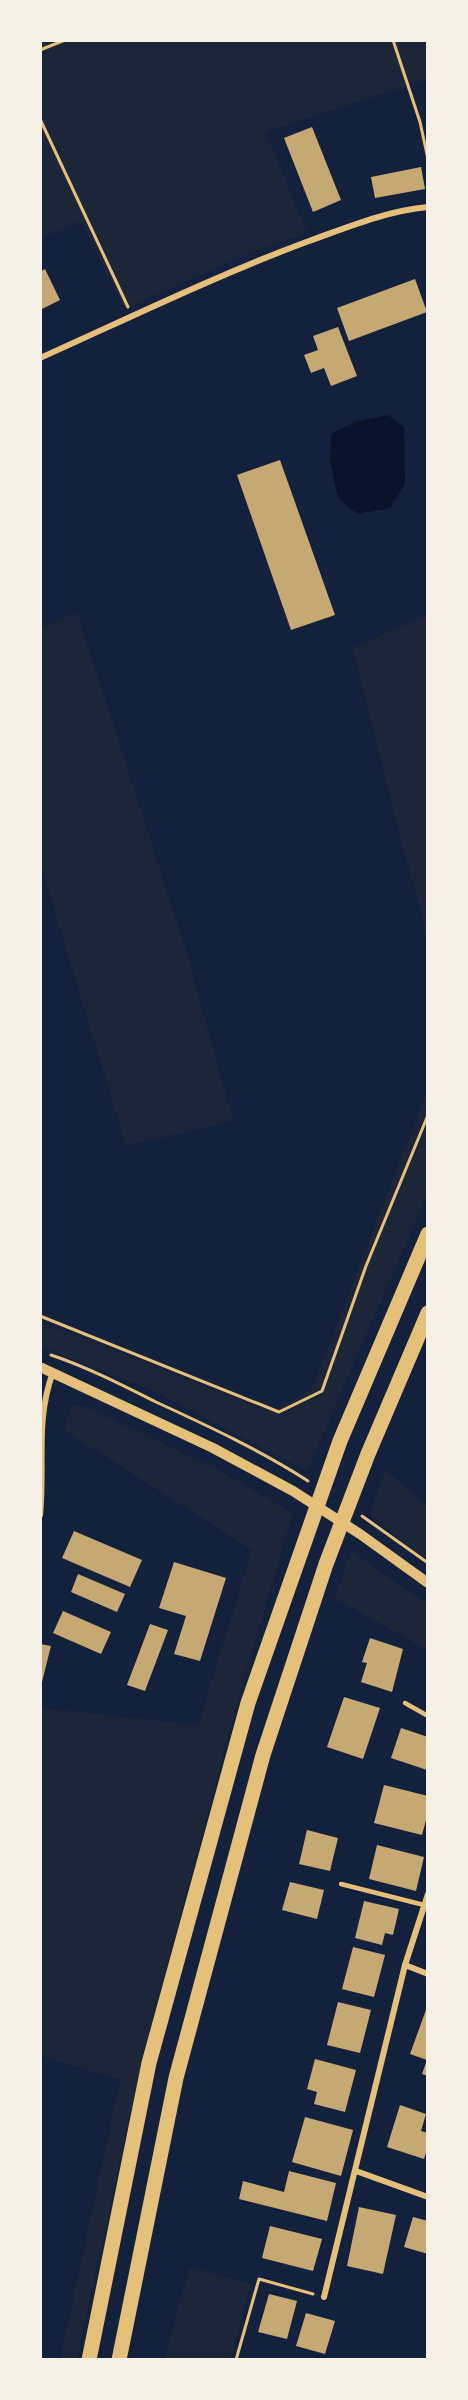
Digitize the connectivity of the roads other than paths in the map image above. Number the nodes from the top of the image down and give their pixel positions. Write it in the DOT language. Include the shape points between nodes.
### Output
graph roads {
  1 [pos="428,207"];
  2 [pos="40,358"];
  3 [pos="428,1234"];
  4 [pos="428,1313"];
  5 [pos="40,1367"];
  6 [pos="53,1372"];
  7 [pos="40,1515"];
  8 [pos="428,1583"];
  9 [pos="405,1703"];
  10 [pos="428,1716"];
  11 [pos="341,1884"];
  12 [pos="428,1894"];
  13 [pos="424,1905"];
  14 [pos="405,1965"];
  15 [pos="428,1974"];
  16 [pos="356,2171"];
  17 [pos="428,2197"];
  18 [pos="324,2297"];
  19 [pos="89,2360"];
  20 [pos="119,2360"];
  1 -- 2 [label="street" via="369,219 243,265"];
  3 -- 19 [label="highway" via="340,1441 248,1703 149,2063"];
  4 -- 20 [label="highway" via="326,1564 263,1755 176,2078"];
  5 -- 6 [label="street"];
  6 -- 7 [label="street" via="41,1415"];
  6 -- 8 [label="street" via="293,1491"];
  9 -- 10 [label="lane"];
  11 -- 13 [label="lane"];
  12 -- 13 [label="street"];
  13 -- 14 [label="street"];
  14 -- 15 [label="street"];
  14 -- 16 [label="street"];
  16 -- 17 [label="street"];
  16 -- 18 [label="street"];
}
